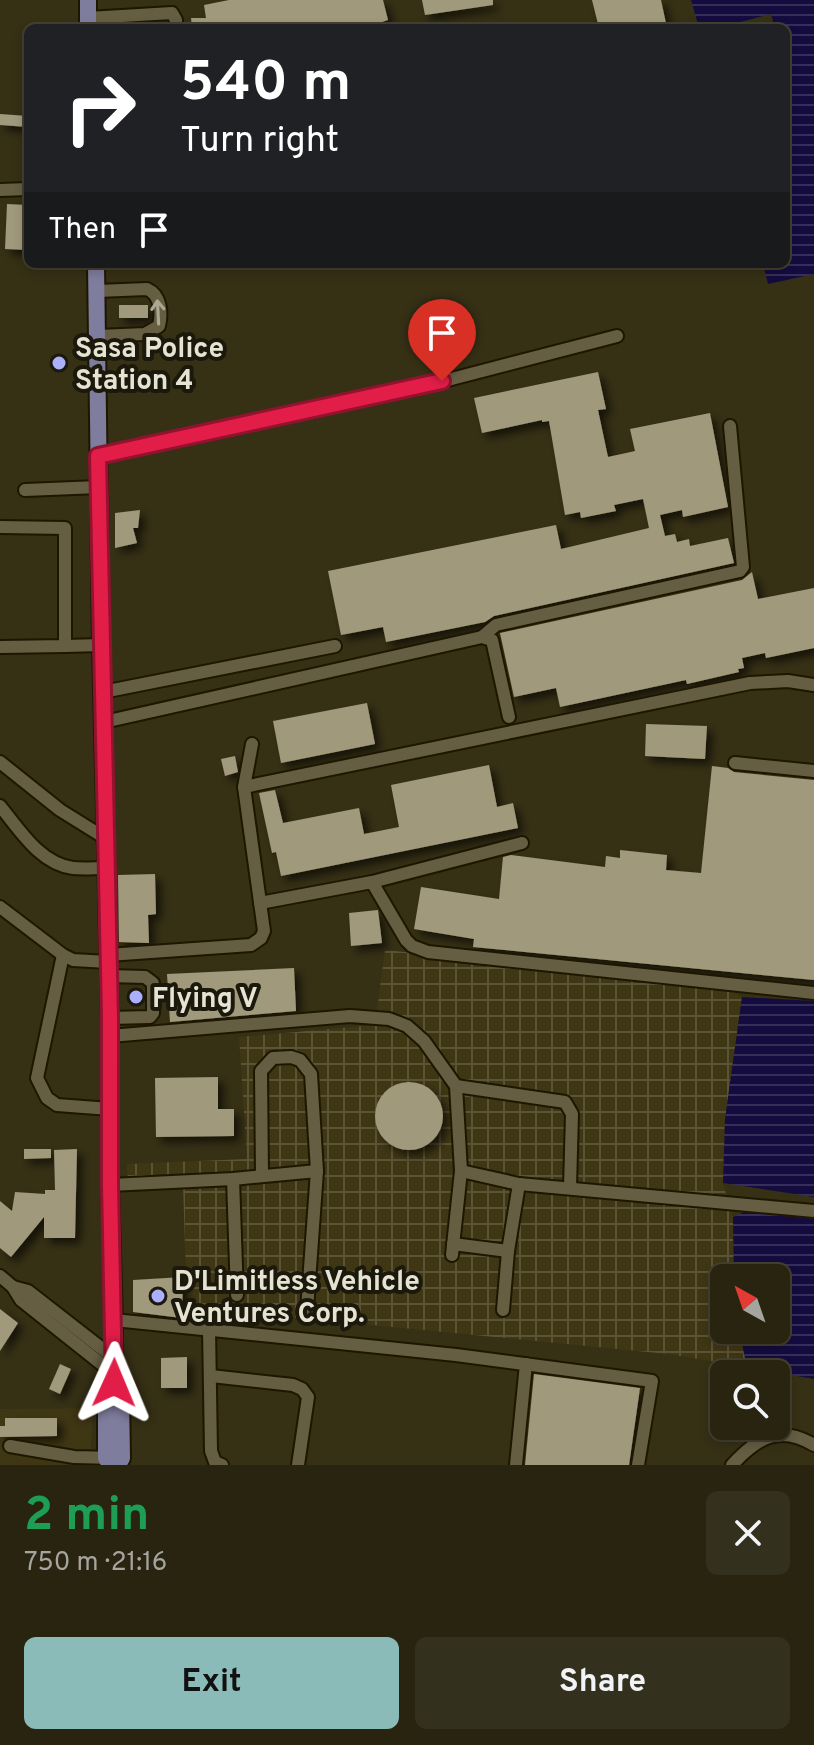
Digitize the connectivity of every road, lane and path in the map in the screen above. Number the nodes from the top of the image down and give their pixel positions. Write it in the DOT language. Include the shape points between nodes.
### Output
graph roads {
  1 [pos="88,0"];
  2 [pos="88,23"];
  3 [pos="176,24"];
  4 [pos="24,189"];
  5 [pos="0,190"];
  6 [pos="96,268"];
  7 [pos="97,291"];
  8 [pos="98,336"];
  9 [pos="617,336"];
  10 [pos="730,426"];
  11 [pos="98,456"];
  12 [pos="99,487"];
  13 [pos="25,490"];
  14 [pos="0,527"];
  15 [pos="482,637"];
  16 [pos="101,645"];
  17 [pos="65,646"];
  18 [pos="335,646"];
  19 [pos="0,647"];
  20 [pos="814,685"];
  21 [pos="103,692"];
  22 [pos="509,717"];
  23 [pos="104,722"];
  24 [pos="252,744"];
  25 [pos="0,762"];
  26 [pos="735,763"];
  27 [pos="814,771"];
  28 [pos="244,787"];
  29 [pos="0,806"];
  30 [pos="105,838"];
  31 [pos="522,843"];
  32 [pos="106,868"];
  33 [pos="372,882"];
  34 [pos="260,903"];
  35 [pos="0,907"];
  36 [pos="63,955"];
  37 [pos="108,964"];
  38 [pos="814,993"];
  39 [pos="110,1018"];
  40 [pos="110,1036"];
  41 [pos="456,1086"];
  42 [pos="110,1109"];
  43 [pos="317,1171"];
  44 [pos="461,1171"];
  45 [pos="262,1176"];
  46 [pos="233,1179"];
  47 [pos="519,1184"];
  48 [pos="110,1185"];
  49 [pos="570,1187"];
  50 [pos="814,1211"];
  51 [pos="508,1251"];
  52 [pos="0,1276"];
  53 [pos="237,1295"];
  54 [pos="307,1310"];
  55 [pos="503,1310"];
  56 [pos="114,1320"];
  57 [pos="209,1329"];
  58 [pos="526,1364"];
  59 [pos="114,1372"];
  60 [pos="211,1376"];
  61 [pos="814,1445"];
  62 [pos="10,1446"];
  63 [pos="114,1461"];
  64 [pos="222,1465"];
  65 [pos="298,1465"];
  66 [pos="516,1465"];
  67 [pos="638,1465"];
  68 [pos="732,1465"];
  1 -- 2 [label="main road"];
  2 -- 3 [label="street" via="172,13"];
  4 -- 5 [label="street"];
  6 -- 7 [label="main road"];
  7 -- 8 [label="main road"];
  8 -- 7 [label="street, one-way" via="145,334 160,320 159,304 147,289"];
  8 -- 11 [label="main road"];
  9 -- 11 [label="street" via="413,389"];
  10 -- 15 [label="street" via="740,571 496,625"];
  11 -- 12 [label="main road"];
  12 -- 13 [label="street"];
  12 -- 16 [label="main road"];
  14 -- 17 [label="street" via="65,528"];
  15 -- 22 [label="street" via="492,640"];
  15 -- 23 [label="street"];
  16 -- 17 [label="street"];
  16 -- 21 [label="main road"];
  17 -- 19 [label="street"];
  18 -- 21 [label="street"];
  20 -- 28 [label="street" via="750,683"];
  21 -- 23 [label="main road"];
  23 -- 30 [label="main road"];
  24 -- 28 [label="street"];
  25 -- 30 [label="street"];
  26 -- 27 [label="street"];
  28 -- 34 [label="street"];
  29 -- 32 [label="street" via="48,859 73,868"];
  30 -- 32 [label="main road"];
  31 -- 33 [label="street"];
  32 -- 37 [label="main road"];
  33 -- 34 [label="street"];
  33 -- 38 [label="street" via="406,940 428,952"];
  34 -- 37 [label="street" via="264,931 251,945"];
  35 -- 36 [label="street"];
  36 -- 37 [label="street"];
  36 -- 42 [label="street" via="37,1078 57,1105"];
  37 -- 39 [label="main road"];
  37 -- 39 [label="street" via="153,983 150,1017"];
  39 -- 40 [label="main road"];
  40 -- 41 [label="street" via="373,1017 399,1022 416,1033"];
  40 -- 42 [label="main road"];
  41 -- 44 [label="street"];
  41 -- 49 [label="street" via="569,1105"];
  42 -- 48 [label="main road"];
  43 -- 45 [label="street"];
  43 -- 45 [label="street" via="311,1074 300,1060 281,1056 261,1071"];
  43 -- 54 [label="street"];
  44 -- 47 [label="street"];
  44 -- 51 [label="street" via="452,1249"];
  45 -- 46 [label="street"];
  46 -- 48 [label="street"];
  46 -- 53 [label="street"];
  47 -- 49 [label="street"];
  47 -- 51 [label="street"];
  48 -- 56 [label="main road"];
  49 -- 50 [label="street"];
  51 -- 55 [label="street"];
  52 -- 59 [label="street" via="21,1300"];
  56 -- 57 [label="street"];
  56 -- 59 [label="main road"];
  57 -- 58 [label="street"];
  57 -- 60 [label="street"];
  58 -- 66 [label="street"];
  58 -- 67 [label="street" via="652,1381"];
  59 -- 63 [label="main road" via="106,1397"];
  60 -- 64 [label="street" via="211,1451"];
  60 -- 65 [label="street" via="302,1389 308,1397"];
  61 -- 68 [label="street" via="784,1434 764,1438"];
  62 -- 63 [label="street"];
}
